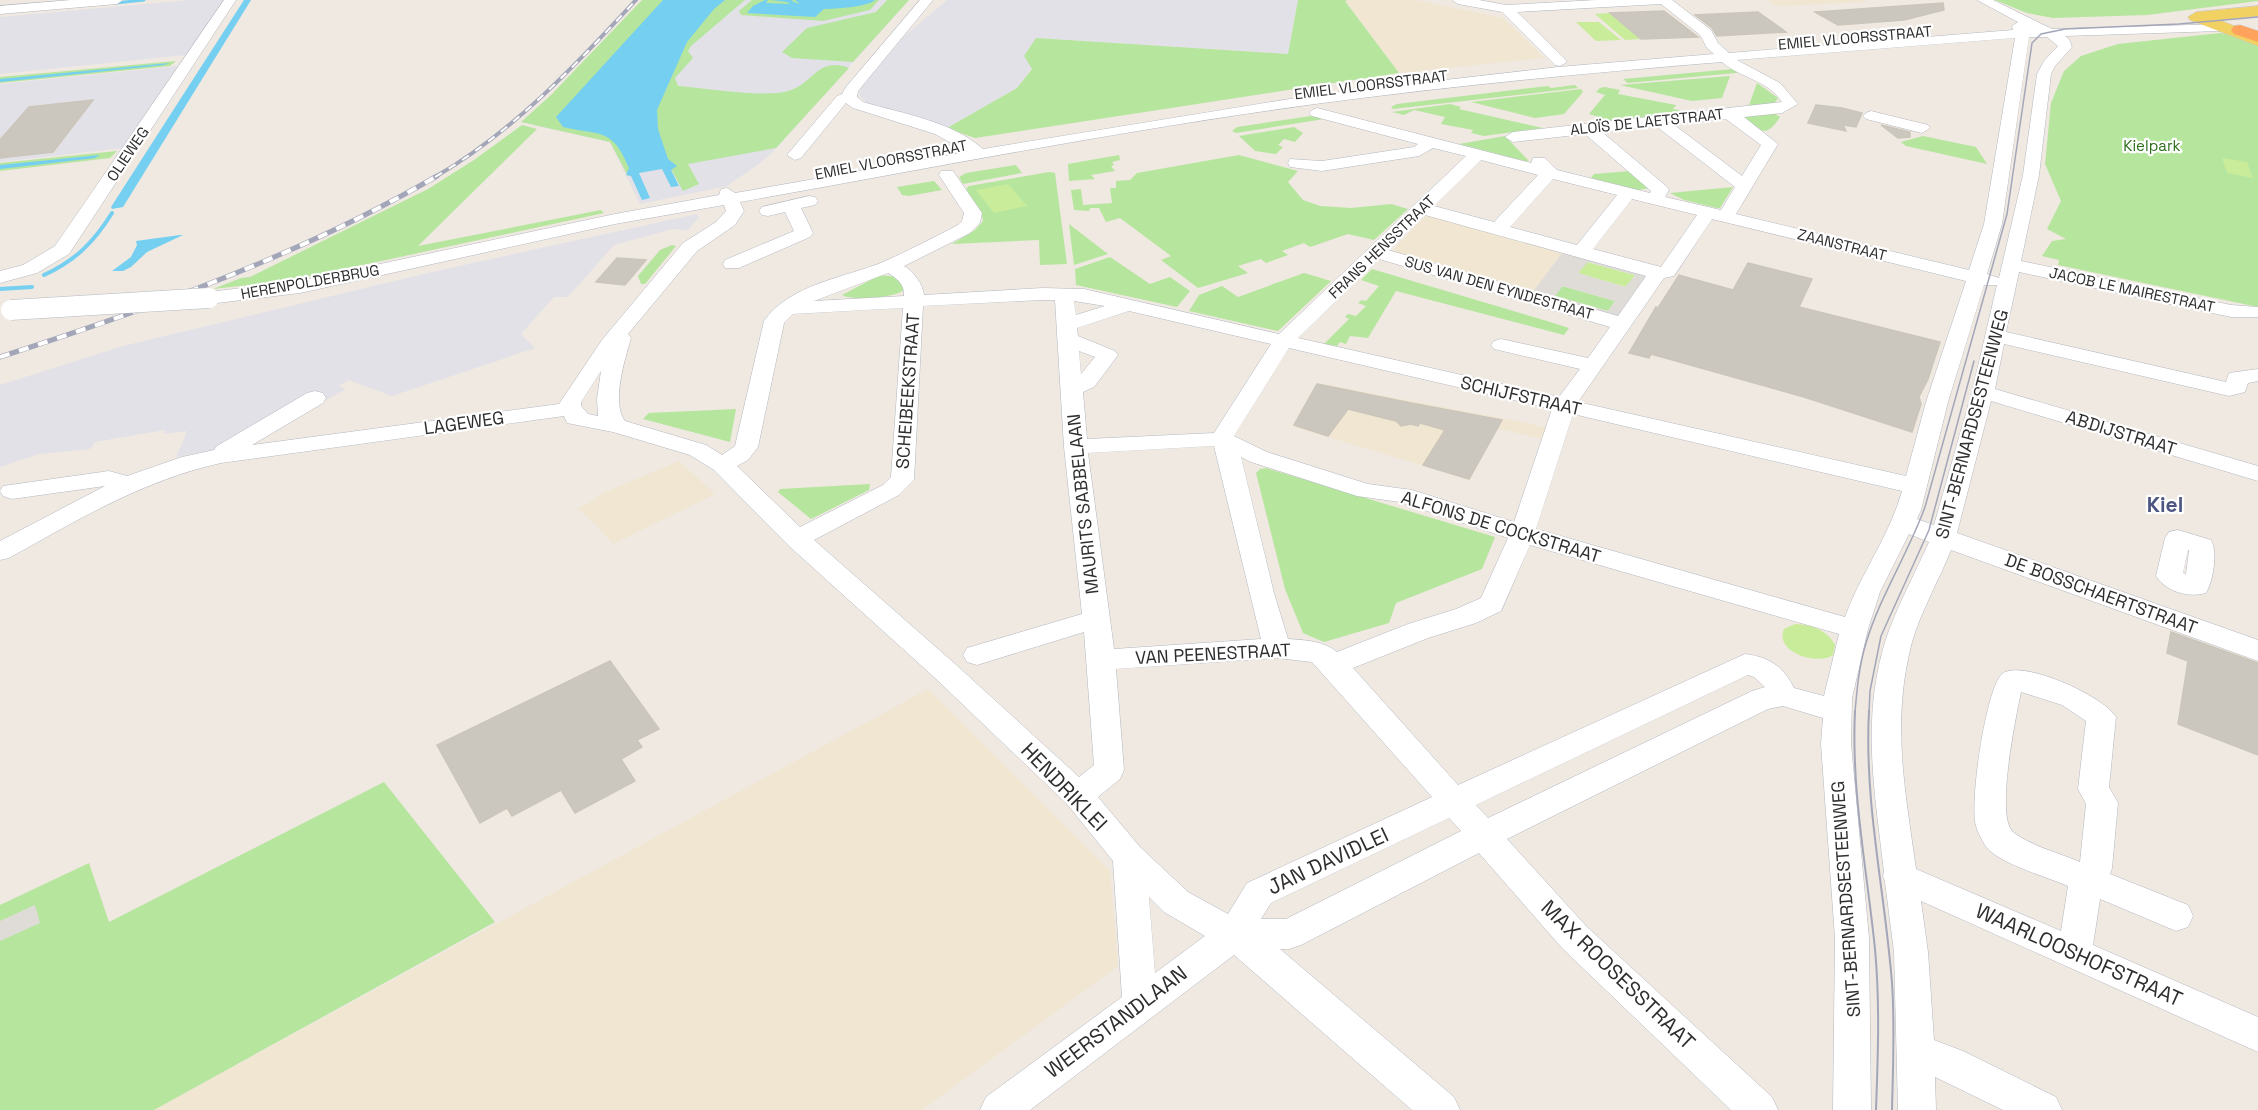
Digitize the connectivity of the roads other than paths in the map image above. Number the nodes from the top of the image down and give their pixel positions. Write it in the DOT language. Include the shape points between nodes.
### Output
graph roads {
  1 [pos="117,0"];
  2 [pos="230,0"];
  3 [pos="927,0"];
  4 [pos="1458,0"];
  5 [pos="1664,0"];
  6 [pos="1976,0"];
  7 [pos="1983,0"];
  8 [pos="1506,9"];
  9 [pos="0,10"];
  10 [pos="2258,10"];
  11 [pos="2201,17"];
  12 [pos="2258,23"];
  13 [pos="2035,25"];
  14 [pos="2230,28"];
  15 [pos="2021,29"];
  16 [pos="2113,32"];
  17 [pos="2050,33"];
  18 [pos="1957,38"];
  19 [pos="2258,39"];
  20 [pos="2020,52"];
  21 [pos="1726,57"];
  22 [pos="2053,60"];
  23 [pos="1560,62"];
  24 [pos="849,98"];
  25 [pos="1317,113"];
  26 [pos="1730,114"];
  27 [pos="1871,116"];
  28 [pos="1659,121"];
  29 [pos="1587,128"];
  30 [pos="1922,128"];
  31 [pos="1431,141"];
  32 [pos="1014,149"];
  33 [pos="975,150"];
  34 [pos="1479,153"];
  35 [pos="795,155"];
  36 [pos="1054,156"];
  37 [pos="1296,163"];
  38 [pos="1550,172"];
  39 [pos="947,175"];
  40 [pos="1743,185"];
  41 [pos="1628,193"];
  42 [pos="728,196"];
  43 [pos="1655,199"];
  44 [pos="791,205"];
  45 [pos="1421,208"];
  46 [pos="768,211"];
  47 [pos="1717,214"];
  48 [pos="1498,229"];
  49 [pos="1376,252"];
  50 [pos="1581,252"];
  51 [pos="732,264"];
  52 [pos="889,266"];
  53 [pos="1658,273"];
  54 [pos="2011,275"];
  55 [pos="1976,277"];
  56 [pos="0,278"];
  57 [pos="1064,294"];
  58 [pos="915,302"];
  59 [pos="1128,305"];
  60 [pos="788,308"];
  61 [pos="6,311"];
  62 [pos="2252,312"];
  63 [pos="1623,324"];
  64 [pos="624,327"];
  65 [pos="1067,332"];
  66 [pos="1997,336"];
  67 [pos="1284,340"];
  68 [pos="1501,345"];
  69 [pos="1592,364"];
  70 [pos="2258,375"];
  71 [pos="1072,389"];
  72 [pos="1983,392"];
  73 [pos="315,398"];
  74 [pos="608,401"];
  75 [pos="1565,405"];
  76 [pos="573,407"];
  77 [pos="618,426"];
  78 [pos="1221,439"];
  79 [pos="1076,447"];
  80 [pos="221,456"];
  81 [pos="1259,457"];
  82 [pos="1232,464"];
  83 [pos="722,465"];
  84 [pos="2258,474"];
  85 [pos="125,484"];
  86 [pos="1916,486"];
  87 [pos="12,491"];
  88 [pos="1903,523"];
  89 [pos="1522,534"];
  90 [pos="797,539"];
  91 [pos="1943,539"];
  92 [pos="0,552"];
  93 [pos="2182,585"];
  94 [pos="1096,619"];
  95 [pos="2175,621"];
  96 [pos="1854,629"];
  97 [pos="1277,648"];
  98 [pos="2258,651"];
  99 [pos="977,655"];
  100 [pos="1101,660"];
  101 [pos="1334,665"];
  102 [pos="1783,695"];
  103 [pos="1836,711"];
  104 [pos="1078,795"];
  105 [pos="1454,803"];
  106 [pos="1482,836"];
  107 [pos="1129,857"];
  108 [pos="1899,876"];
  109 [pos="2086,879"];
  110 [pos="2176,916"];
  111 [pos="1233,935"];
  112 [pos="2075,952"];
  113 [pos="1140,1004"];
  114 [pos="2258,1035"];
  115 [pos="1916,1052"];
  116 [pos="999,1110"];
  117 [pos="1442,1110"];
  118 [pos="1759,1110"];
  119 [pos="1852,1110"];
  120 [pos="1917,1110"];
  121 [pos="2043,1110"];
  1 -- 9 [label="street"];
  2 -- 56 [label="street, OLIEWEG" via="62,250 30,269"];
  3 -- 24 [label="street" via="850,90"];
  4 -- 8 [label="street"];
  5 -- 8 [label="street"];
  5 -- 21 [label="street" via="1706,33"];
  6 -- 15 [label="street"];
  7 -- 13 [label="street"];
  8 -- 23 [label="street"];
  10 -- 11 [label="main road"];
  11 -- 13 [label="street"];
  11 -- 14 [label="main road"];
  12 -- 14 [label="main road"];
  13 -- 15 [label="street"];
  13 -- 17 [label="street"];
  14 -- 16 [label="street, EMIEL VLOORSSTRAAT"];
  14 -- 19 [label="highway"];
  15 -- 17 [label="street, EMIEL VLOORSSTRAAT"];
  15 -- 18 [label="street, EMIEL VLOORSSTRAAT"];
  15 -- 20 [label="street, SINT-BERNARDSESTEENWEG"];
  15 -- 21 [label="street, EMIEL VLOORSSTRAAT"];
  16 -- 17 [label="street, EMIEL VLOORSSTRAAT"];
  16 -- 22 [label="street" via="2106,40"];
  17 -- 22 [label="street, SINT-BERNARDSESTEENWEG" via="2065,45"];
  18 -- 20 [label="street"];
  18 -- 21 [label="street, EMIEL VLOORSSTRAAT"];
  20 -- 55 [label="street, SINT-BERNARDSESTEENWEG" via="1993,224"];
  21 -- 23 [label="street, EMIEL VLOORSSTRAAT"];
  21 -- 25 [label="street, EMIEL VLOORSSTRAAT"];
  21 -- 26 [label="street, ALOÏS DE LAETSTRAAT" via="1785,94 1790,104"];
  21 -- 32 [label="street, EMIEL VLOORSSTRAAT" via="1379,91"];
  22 -- 54 [label="street, SINT-BERNARDSESTEENWEG" via="2044,74 2031,175"];
  23 -- 33 [label="street, EMIEL VLOORSSTRAAT" via="1307,93"];
  24 -- 33 [label="street" via="858,105 955,136"];
  24 -- 35 [label="street" via="842,99"];
  25 -- 31 [label="street, ZAANSTRAAT"];
  25 -- 36 [label="street, EMIEL VLOORSSTRAAT"];
  26 -- 28 [label="street, ALOÏS DE LAETSTRAAT"];
  26 -- 40 [label="street" via="1770,144"];
  27 -- 30 [label="street"];
  28 -- 29 [label="street, ALOÏS DE LAETSTRAAT"];
  28 -- 40 [label="street"];
  29 -- 38 [label="street, ALOÏS DE LAETSTRAAT" via="1513,137"];
  29 -- 43 [label="street" via="1660,190"];
  31 -- 34 [label="street, ZAANSTRAAT"];
  31 -- 37 [label="street" via="1419,151 1331,165"];
  32 -- 33 [label="street, EMIEL VLOORSSTRAAT"];
  32 -- 36 [label="street, EMIEL VLOORSSTRAAT"];
  33 -- 42 [label="street, EMIEL VLOORSSTRAAT"];
  34 -- 38 [label="street, ZAANSTRAAT"];
  34 -- 45 [label="street, FRANS HENSSTRAAT"];
  36 -- 39 [label="street, EMIEL VLOORSSTRAAT"];
  38 -- 41 [label="street, ZAANSTRAAT"];
  38 -- 48 [label="street"];
  39 -- 44 [label="street, EMIEL VLOORSSTRAAT"];
  39 -- 52 [label="street" via="973,213 971,223"];
  40 -- 47 [label="street"];
  41 -- 43 [label="street, ZAANSTRAAT"];
  41 -- 50 [label="street"];
  42 -- 61 [label="street, HERENPOLDERBRUG, bridge" via="291,288 209,298"];
  42 -- 64 [label="street" via="735,211 731,220 690,246"];
  43 -- 47 [label="street, ZAANSTRAAT"];
  44 -- 46 [label="street, EMIEL VLOORSSTRAAT"];
  44 -- 51 [label="street" via="804,233"];
  45 -- 48 [label="street"];
  45 -- 49 [label="street, FRANS HENSSTRAAT"];
  47 -- 53 [label="street" via="1668,272"];
  47 -- 55 [label="street, ZAANSTRAAT"];
  48 -- 50 [label="street"];
  49 -- 63 [label="street, SUS VAN DEN EYNDESTRAAT"];
  49 -- 67 [label="street, FRANS HENSSTRAAT"];
  50 -- 53 [label="street"];
  52 -- 58 [label="street, SCHEIBEEKSTRAAT" via="911,282"];
  52 -- 60 [label="street" via="823,289"];
  53 -- 63 [label="street"];
  54 -- 55 [label="street, ZAANSTRAAT"];
  54 -- 62 [label="street, JACOB LE MAIRESTRAAT"];
  54 -- 66 [label="street, SINT-BERNARDSESTEENWEG"];
  55 -- 86 [label="street, SINT-BERNARDSESTEENWEG"];
  57 -- 58 [label="street, SCHIJFSTRAAT"];
  57 -- 59 [label="street, SCHIJFSTRAAT"];
  57 -- 65 [label="street, MAURITS SABBELAAN"];
  58 -- 60 [label="street, SCHIJFSTRAAT"];
  58 -- 90 [label="street, SCHEIBEEKSTRAAT" via="902,480 891,490"];
  59 -- 65 [label="street"];
  59 -- 67 [label="street, SCHIJFSTRAAT"];
  60 -- 83 [label="street" via="774,321 746,447"];
  63 -- 69 [label="street"];
  64 -- 74 [label="street" via="613,362"];
  64 -- 76 [label="street" via="597,361"];
  65 -- 71 [label="street, MAURITS SABBELAAN"];
  65 -- 71 [label="street, MAURITS SABBELAAN" via="1108,355 1086,382"];
  66 -- 70 [label="street" via="2229,389 2237,387 2237,378"];
  66 -- 72 [label="street, SINT-BERNARDSESTEENWEG"];
  67 -- 75 [label="street, SCHIJFSTRAAT"];
  67 -- 78 [label="street, FRANS HENSSTRAAT"];
  68 -- 69 [label="street"];
  69 -- 75 [label="street"];
  71 -- 79 [label="street, MAURITS SABBELAAN"];
  72 -- 84 [label="street, ABDIJSTRAAT"];
  72 -- 91 [label="street, SINT-BERNARDSESTEENWEG"];
  73 -- 80 [label="street, LAGEWEG" via="226,449"];
  74 -- 76 [label="street, LAGEWEG" via="596,411"];
  74 -- 77 [label="street" via="609,417"];
  75 -- 86 [label="street, SCHIJFSTRAAT"];
  75 -- 89 [label="street"];
  76 -- 77 [label="street" via="576,418"];
  76 -- 80 [label="street, LAGEWEG"];
  77 -- 83 [label="street, HENDRIKLEI" via="698,450"];
  78 -- 79 [label="street, ALFONS DE COCKSTRAAT"];
  78 -- 81 [label="street, ALFONS DE COCKSTRAAT"];
  78 -- 82 [label="street"];
  79 -- 94 [label="street, MAURITS SABBELAAN"];
  80 -- 85 [label="street, LAGEWEG" via="166,468"];
  81 -- 82 [label="street"];
  81 -- 89 [label="street, ALFONS DE COCKSTRAAT" via="1366,491 1403,495"];
  82 -- 97 [label="street"];
  83 -- 90 [label="street, HENDRIKLEI"];
  85 -- 87 [label="street, LAGEWEG" via="109,478"];
  85 -- 92 [label="street, LAGEWEG"];
  86 -- 88 [label="street, SINT-BERNARDSESTEENWEG"];
  88 -- 91 [label="street, DE BOSSCHAERTSTRAAT"];
  88 -- 96 [label="street, SINT-BERNARDSESTEENWEG" via="1876,574"];
  89 -- 96 [label="street, ALFONS DE COCKSTRAAT"];
  89 -- 101 [label="street" via="1492,604"];
  90 -- 104 [label="street, HENDRIKLEI"];
  91 -- 95 [label="street, DE BOSSCHAERTSTRAAT"];
  91 -- 108 [label="street, SINT-BERNARDSESTEENWEG" via="1906,619 1890,677 1885,752"];
  93 -- 95 [label="street"];
  94 -- 99 [label="street, MAURITS SABBELAAN"];
  94 -- 100 [label="street, MAURITS SABBELAAN"];
  95 -- 98 [label="street, DE BOSSCHAERTSTRAAT"];
  96 -- 103 [label="street, SINT-BERNARDSESTEENWEG"];
  97 -- 100 [label="street, VAN PEENESTRAAT"];
  97 -- 101 [label="street, VAN PEENESTRAAT" via="1308,650"];
  100 -- 104 [label="street, MAURITS SABBELAAN" via="1109,770"];
  101 -- 105 [label="street"];
  102 -- 103 [label="street"];
  102 -- 105 [label="street, JAN DAVIDLEI" via="1778,681 1758,665 1745,664"];
  102 -- 106 [label="street" via="1762,699"];
  103 -- 119 [label="street, SINT-BERNARDSESTEENWEG" via="1852,938"];
  104 -- 107 [label="street, HENDRIKLEI"];
  105 -- 106 [label="street, MAX ROOSESSTRAAT"];
  105 -- 111 [label="street, JAN DAVIDLEI" via="1259,893"];
  106 -- 111 [label="street" via="1289,934"];
  106 -- 118 [label="street, MAX ROOSESSTRAAT" via="1574,937"];
  107 -- 111 [label="street, HENDRIKLEI" via="1176,902"];
  107 -- 113 [label="street"];
  108 -- 112 [label="street, WAARLOOSHOFSTRAAT"];
  108 -- 115 [label="street, SINT-BERNARDSESTEENWEG" via="1911,952"];
  109 -- 109 [label="street" via="2012,848 2000,840 1991,825 1991,776 2007,688 2013,680 2031,682 2090,705 2101,717 2093,789 2102,803 2096,868"];
  109 -- 110 [label="street"];
  109 -- 112 [label="street"];
  111 -- 113 [label="street, WEERSTANDLAAN"];
  111 -- 117 [label="street, HENDRIKLEI"];
  112 -- 114 [label="street, WAARLOOSHOFSTRAAT"];
  113 -- 116 [label="street, WEERSTANDLAAN"];
  115 -- 120 [label="street, SINT-BERNARDSESTEENWEG"];
  115 -- 121 [label="street" via="1950,1064"];
}
